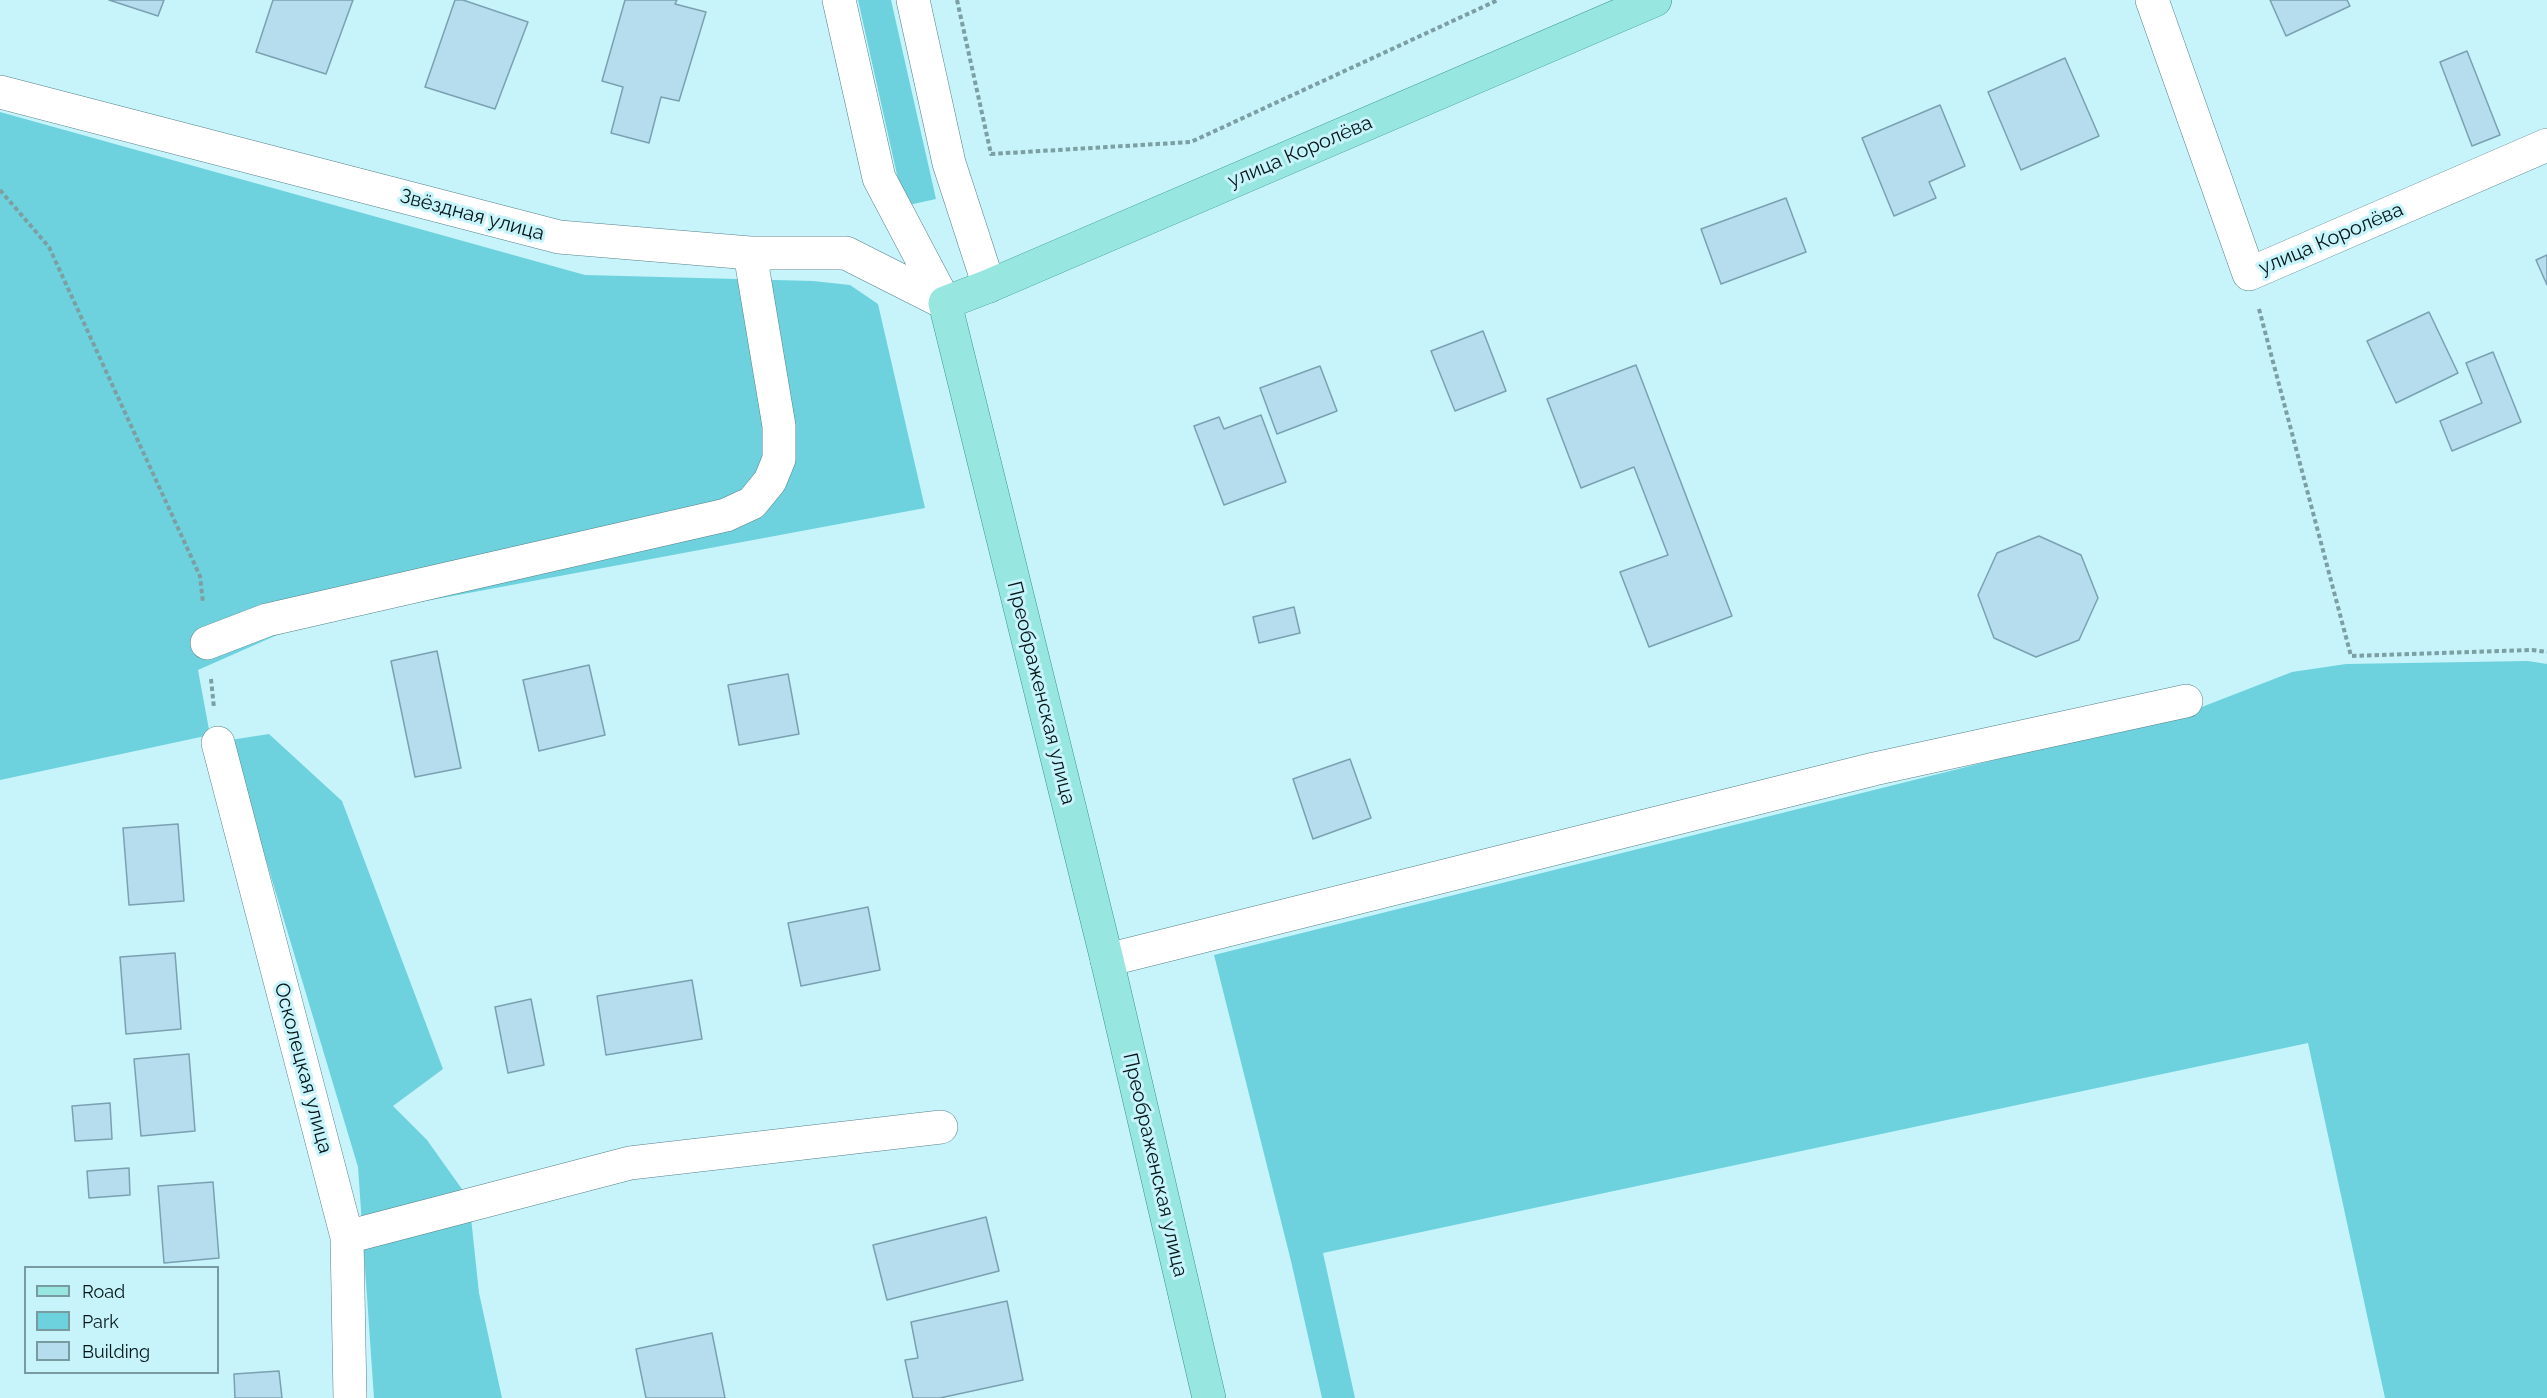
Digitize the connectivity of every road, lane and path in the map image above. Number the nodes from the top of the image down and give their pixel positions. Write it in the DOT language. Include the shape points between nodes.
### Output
graph roads {
  1 [pos="839,0"];
  2 [pos="913,0"];
  3 [pos="957,0"];
  4 [pos="1498,0"];
  5 [pos="1655,0"];
  6 [pos="2152,0"];
  7 [pos="0,92"];
  8 [pos="2547,145"];
  9 [pos="0,190"];
  10 [pos="750,253"];
  11 [pos="2249,274"];
  12 [pos="989,286"];
  13 [pos="945,303"];
  14 [pos="207,643"];
  15 [pos="2547,652"];
  16 [pos="2186,701"];
  17 [pos="218,743"];
  18 [pos="1107,960"];
  19 [pos="940,1127"];
  20 [pos="347,1237"];
  21 [pos="350,1398"];
  22 [pos="1209,1398"];
  1 -- 13 [label="street, Преображенская улица" via="879,178"];
  2 -- 12 [label="street" via="949,163"];
  3 -- 4 [label="path" via="991,154 1191,142"];
  5 -- 12 [label="main road, улица Королёва"];
  6 -- 11 [label="street, улица Королёва"];
  7 -- 10 [label="street, Звёздная улица" via="559,237"];
  8 -- 11 [label="street, улица Королёва"];
  9 -- 14 [label="path" via="49,247 195,565 200,576"];
  10 -- 13 [label="street, Звёздная улица" via="846,253"];
  10 -- 14 [label="street" via="779,426 779,459 770,481 752,503 726,515 267,620"];
  11 -- 15 [label="path" via="2351,657"];
  12 -- 13 [label="main road, улица Королёва"];
  13 -- 18 [label="main road, Преображенская улица"];
  14 -- 17 [label="path"];
  16 -- 18 [label="street" via="1874,769"];
  17 -- 20 [label="street, Осколецкая улица"];
  18 -- 22 [label="main road, Преображенская улица"];
  19 -- 20 [label="street" via="630,1163"];
  20 -- 21 [label="street, Осколецкая улица"];
}
